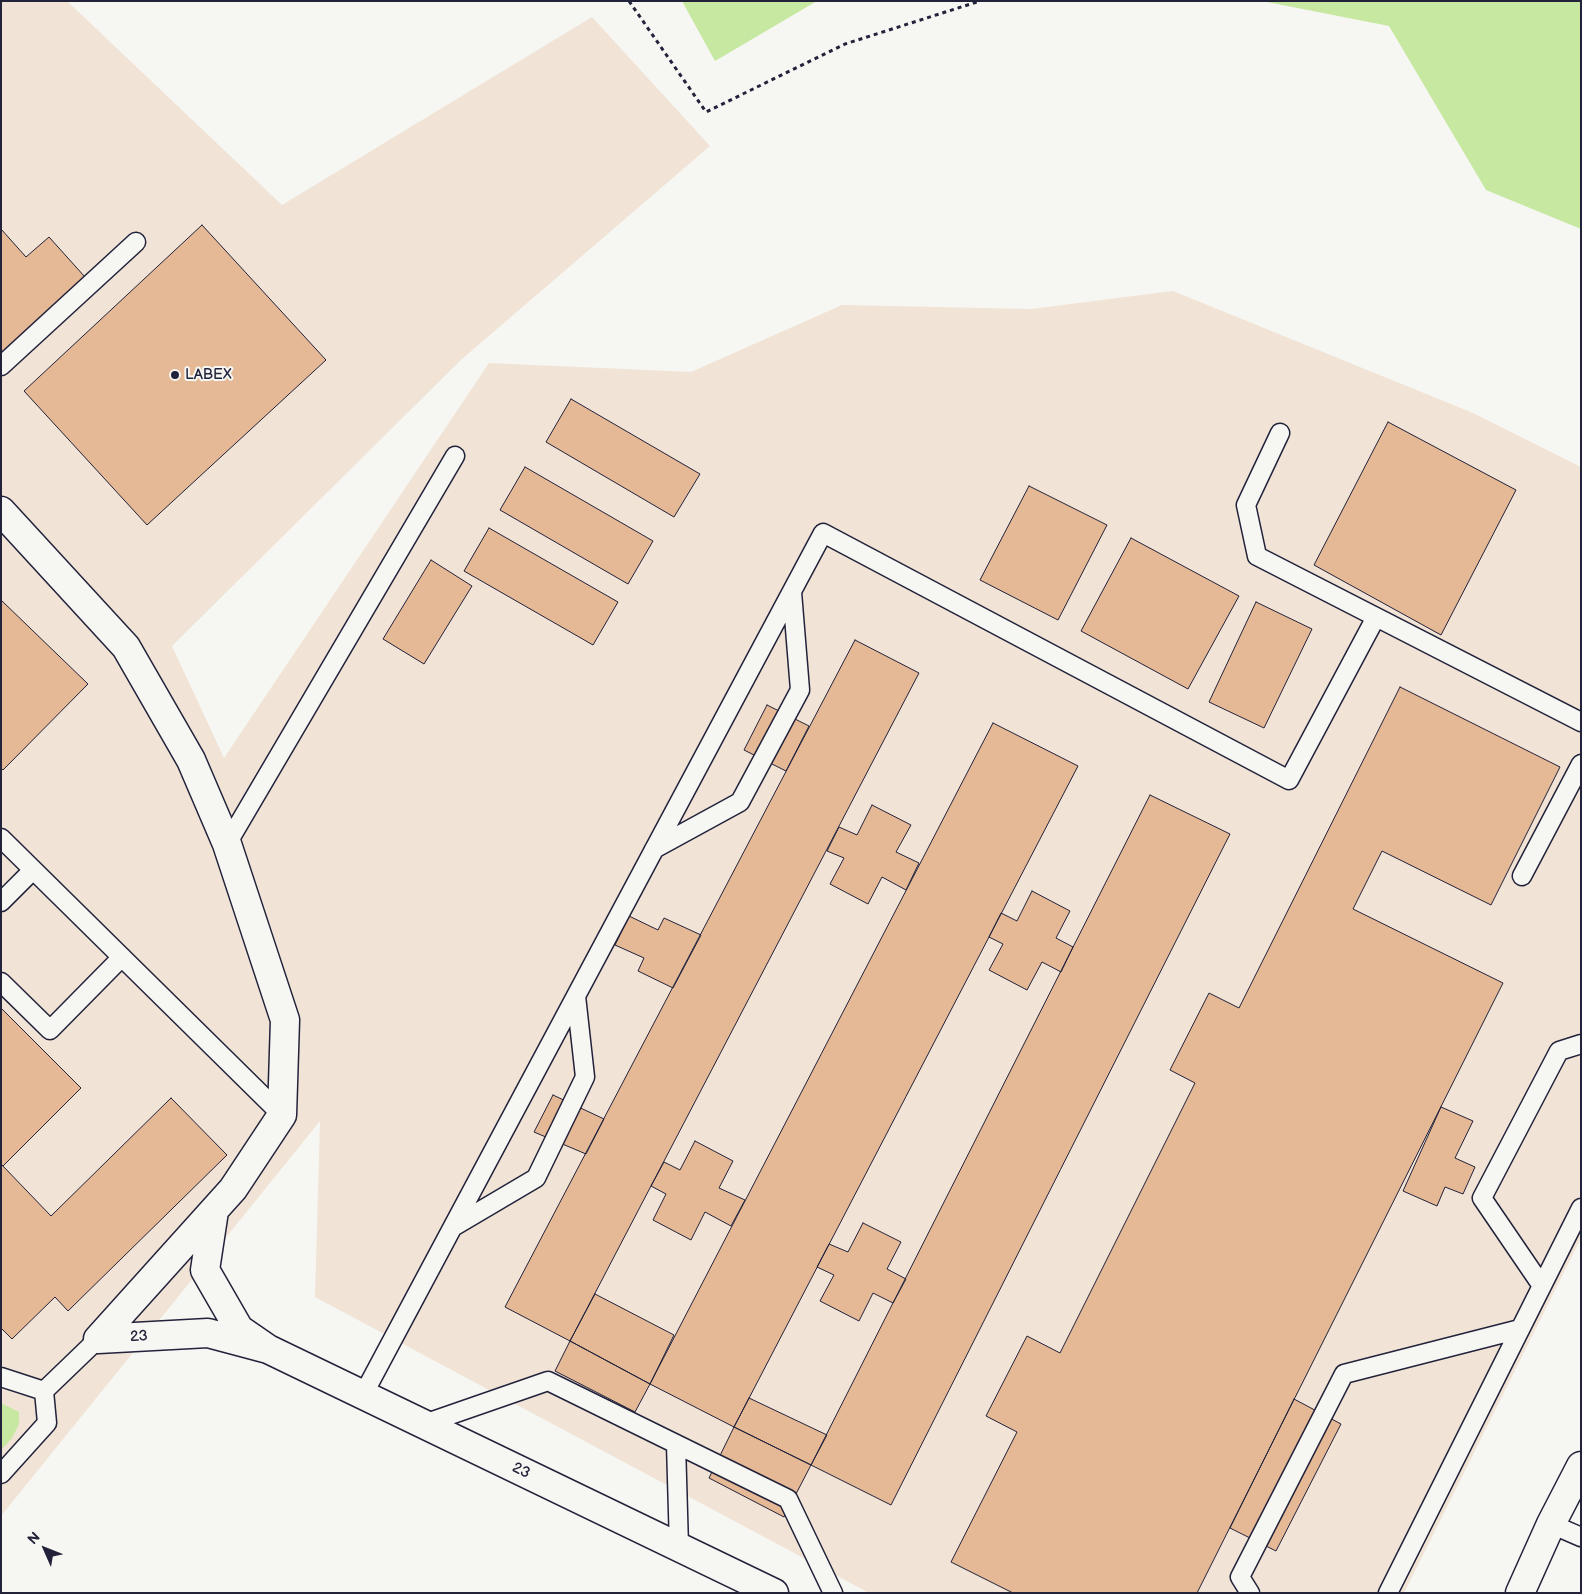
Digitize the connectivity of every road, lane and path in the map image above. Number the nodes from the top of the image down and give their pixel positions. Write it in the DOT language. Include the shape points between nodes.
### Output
graph roads {
  1 [pos="629,1"];
  2 [pos="980,1"];
  3 [pos="136,242"];
  4 [pos="1,366"];
  5 [pos="1280,433"];
  6 [pos="455,456"];
  7 [pos="1,511"];
  8 [pos="792,592"];
  9 [pos="1376,617"];
  10 [pos="1581,722"];
  11 [pos="1581,764"];
  12 [pos="1,838"];
  13 [pos="227,844"];
  14 [pos="654,849"];
  15 [pos="34,870"];
  16 [pos="1522,876"];
  17 [pos="1,902"];
  18 [pos="122,957"];
  19 [pos="1,982"];
  20 [pos="576,996"];
  21 [pos="1581,1044"];
  22 [pos="282,1115"];
  23 [pos="1581,1208"];
  24 [pos="214,1211"];
  25 [pos="453,1228"];
  26 [pos="1542,1286"];
  27 [pos="1520,1329"];
  28 [pos="98,1339"];
  29 [pos="268,1349"];
  30 [pos="1,1377"];
  31 [pos="44,1391"];
  32 [pos="363,1395"];
  33 [pos="424,1424"];
  34 [pos="676,1444"];
  35 [pos="1581,1466"];
  36 [pos="1,1474"];
  37 [pos="1551,1524"];
  38 [pos="1581,1536"];
  39 [pos="679,1547"];
  40 [pos="774,1593"];
  41 [pos="833,1593"];
  42 [pos="1250,1593"];
  43 [pos="1388,1593"];
  44 [pos="1520,1593"];
  1 -- 2 [label="path" via="706,112 845,44"];
  3 -- 4 [label="lane"];
  5 -- 9 [label="lane" via="1246,505 1257,556"];
  6 -- 13 [label="lane"];
  7 -- 13 [label="street" via="126,647 191,760"];
  8 -- 9 [label="lane" via="823,533 1289,780"];
  8 -- 14 [label="lane"];
  8 -- 14 [label="lane" via="800,690 745,794 740,802"];
  9 -- 10 [label="lane"];
  11 -- 16 [label="lane"];
  12 -- 15 [label="lane"];
  13 -- 22 [label="street" via="284,1020"];
  14 -- 20 [label="lane"];
  15 -- 17 [label="lane"];
  15 -- 18 [label="lane"];
  18 -- 19 [label="lane" via="50,1030"];
  18 -- 22 [label="lane"];
  20 -- 25 [label="lane"];
  20 -- 25 [label="lane" via="585,1077 536,1178"];
  21 -- 26 [label="lane" via="1559,1051 1482,1198"];
  22 -- 24 [label="street" via="233,1189"];
  23 -- 26 [label="lane"];
  24 -- 28 [label="street"];
  24 -- 29 [label="street, 23" via="205,1270 239,1329"];
  25 -- 32 [label="lane"];
  26 -- 27 [label="lane"];
  27 -- 42 [label="lane" via="1344,1374 1240,1577"];
  27 -- 43 [label="lane"];
  28 -- 29 [label="street, 23" via="208,1333"];
  28 -- 31 [label="lane"];
  29 -- 32 [label="street, 23"];
  30 -- 31 [label="lane"];
  31 -- 36 [label="lane" via="48,1423"];
  32 -- 33 [label="street, 23"];
  33 -- 34 [label="lane" via="548,1381"];
  33 -- 39 [label="street, 23"];
  34 -- 39 [label="lane"];
  34 -- 41 [label="lane" via="788,1498"];
  35 -- 37 [label="street"];
  37 -- 38 [label="lane"];
  37 -- 44 [label="street"];
  39 -- 40 [label="street, 23"];
}
